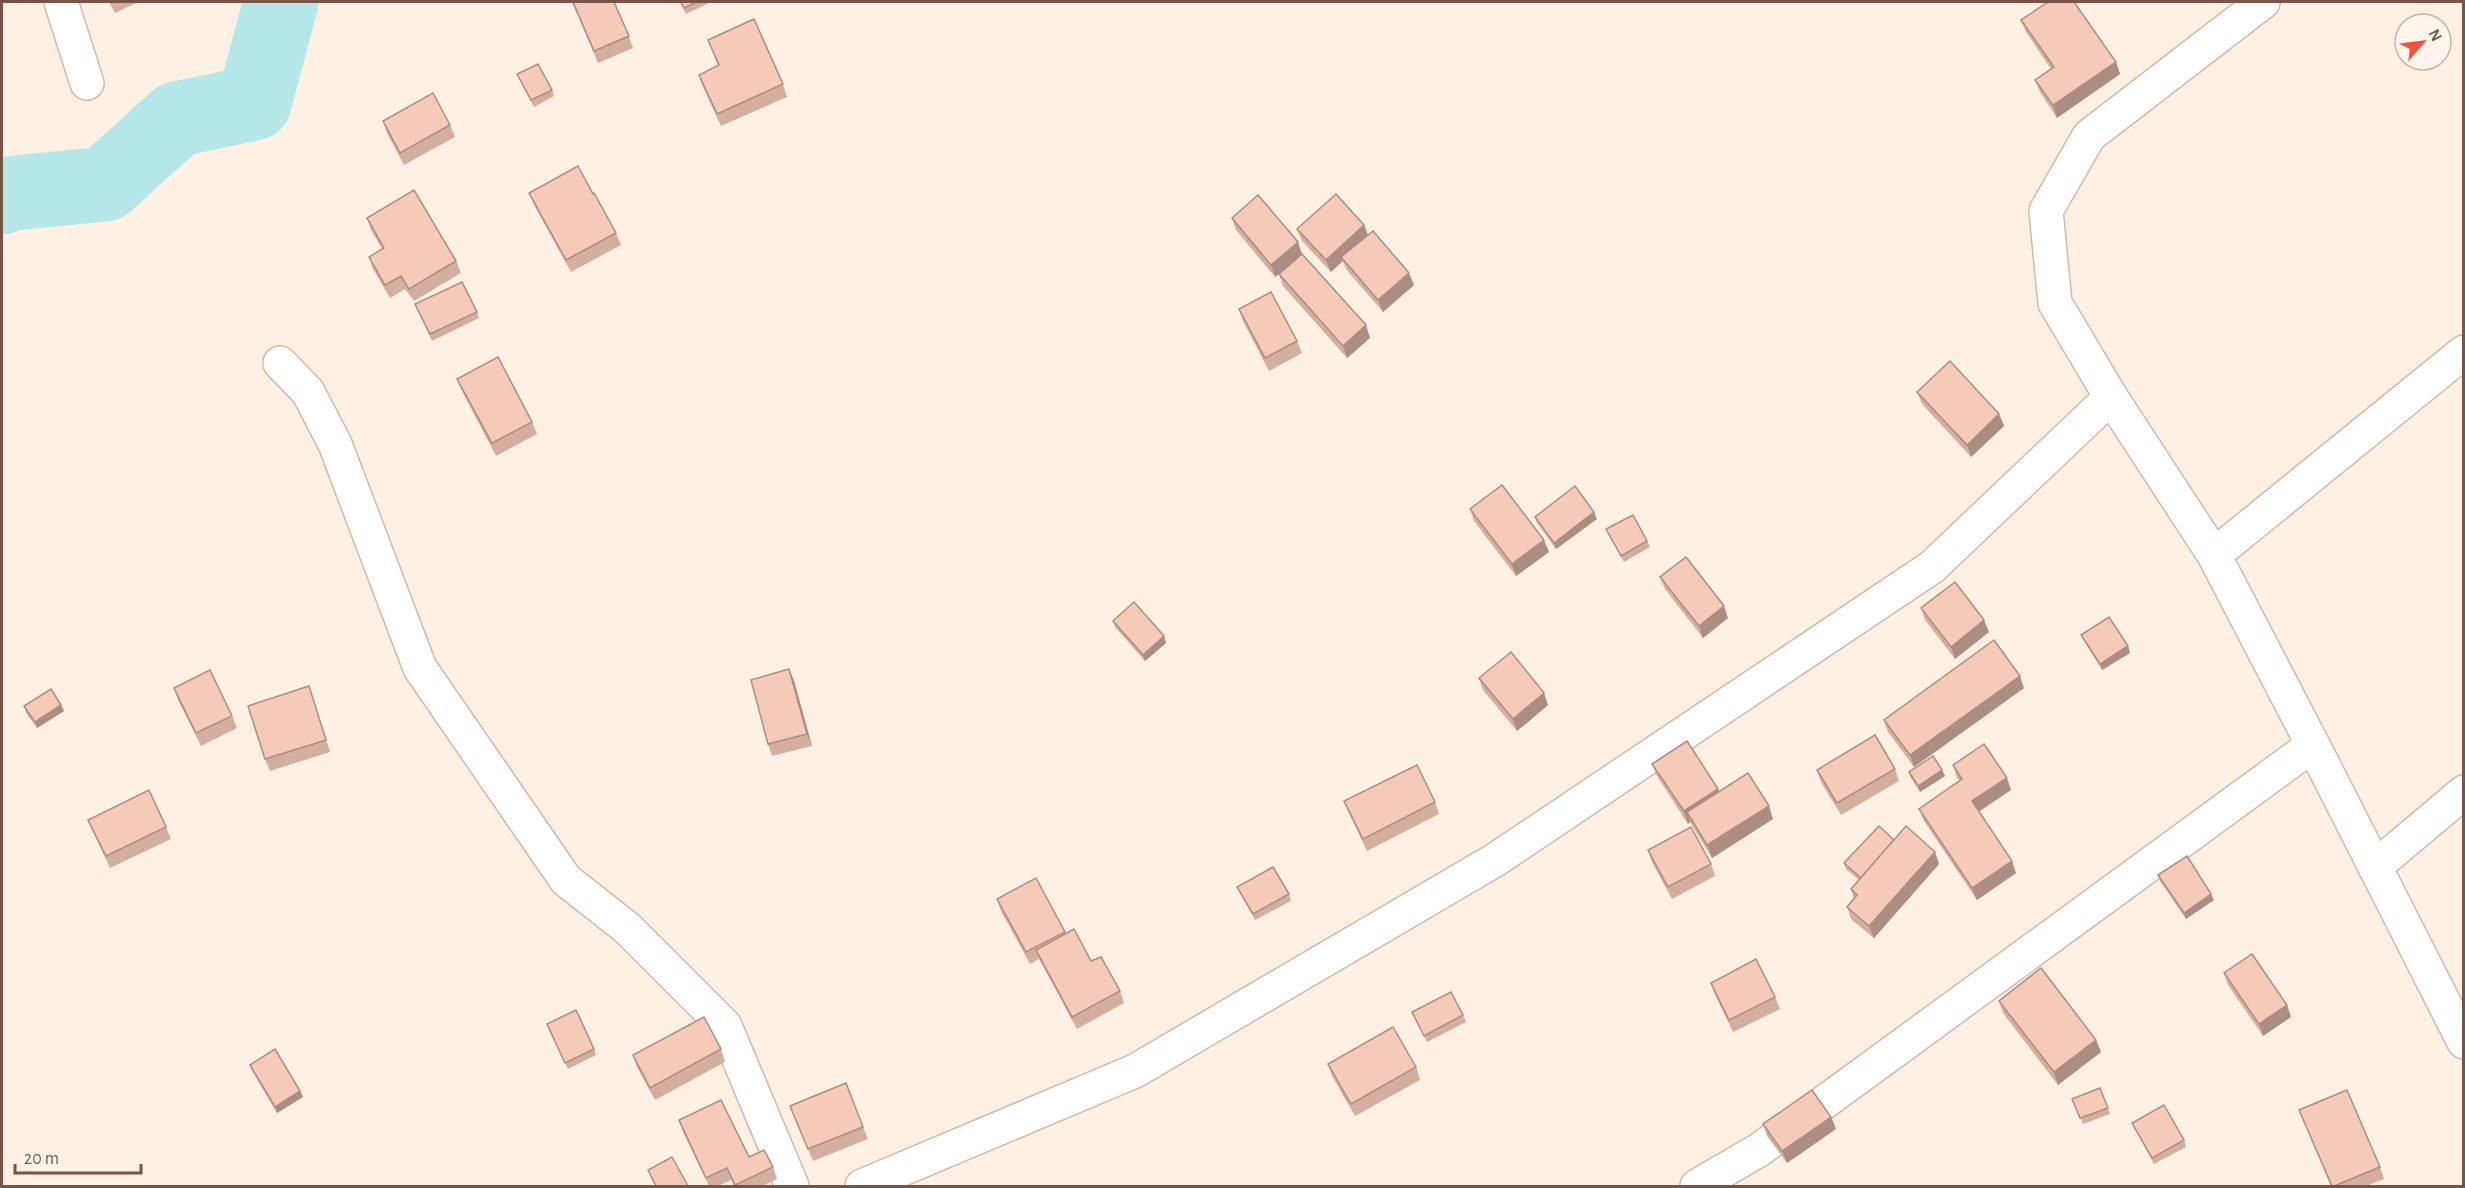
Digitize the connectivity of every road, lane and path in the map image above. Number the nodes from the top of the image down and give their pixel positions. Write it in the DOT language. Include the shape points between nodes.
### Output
graph roads {
  1 [pos="61,2"];
  2 [pos="2263,2"];
  3 [pos="87,83"];
  4 [pos="2463,352"];
  5 [pos="280,363"];
  6 [pos="2111,396"];
  7 [pos="2214,555"];
  8 [pos="2313,745"];
  9 [pos="2463,792"];
  10 [pos="2375,867"];
  11 [pos="2463,1042"];
  12 [pos="792,1186"];
  13 [pos="862,1186"];
  14 [pos="1696,1186"];
  1 -- 3 [label="street"];
  2 -- 6 [label="street" via="2089,136 2046,211 2055,303"];
  4 -- 7 [label="street"];
  5 -- 12 [label="street" via="308,392 335,444 420,668 566,880 627,928 725,1026"];
  6 -- 7 [label="street"];
  6 -- 13 [label="street" via="1932,567 1495,860 1134,1071"];
  7 -- 8 [label="street"];
  8 -- 10 [label="street"];
  8 -- 14 [label="street" via="1759,1150"];
  9 -- 10 [label="street"];
  10 -- 11 [label="street"];
}
